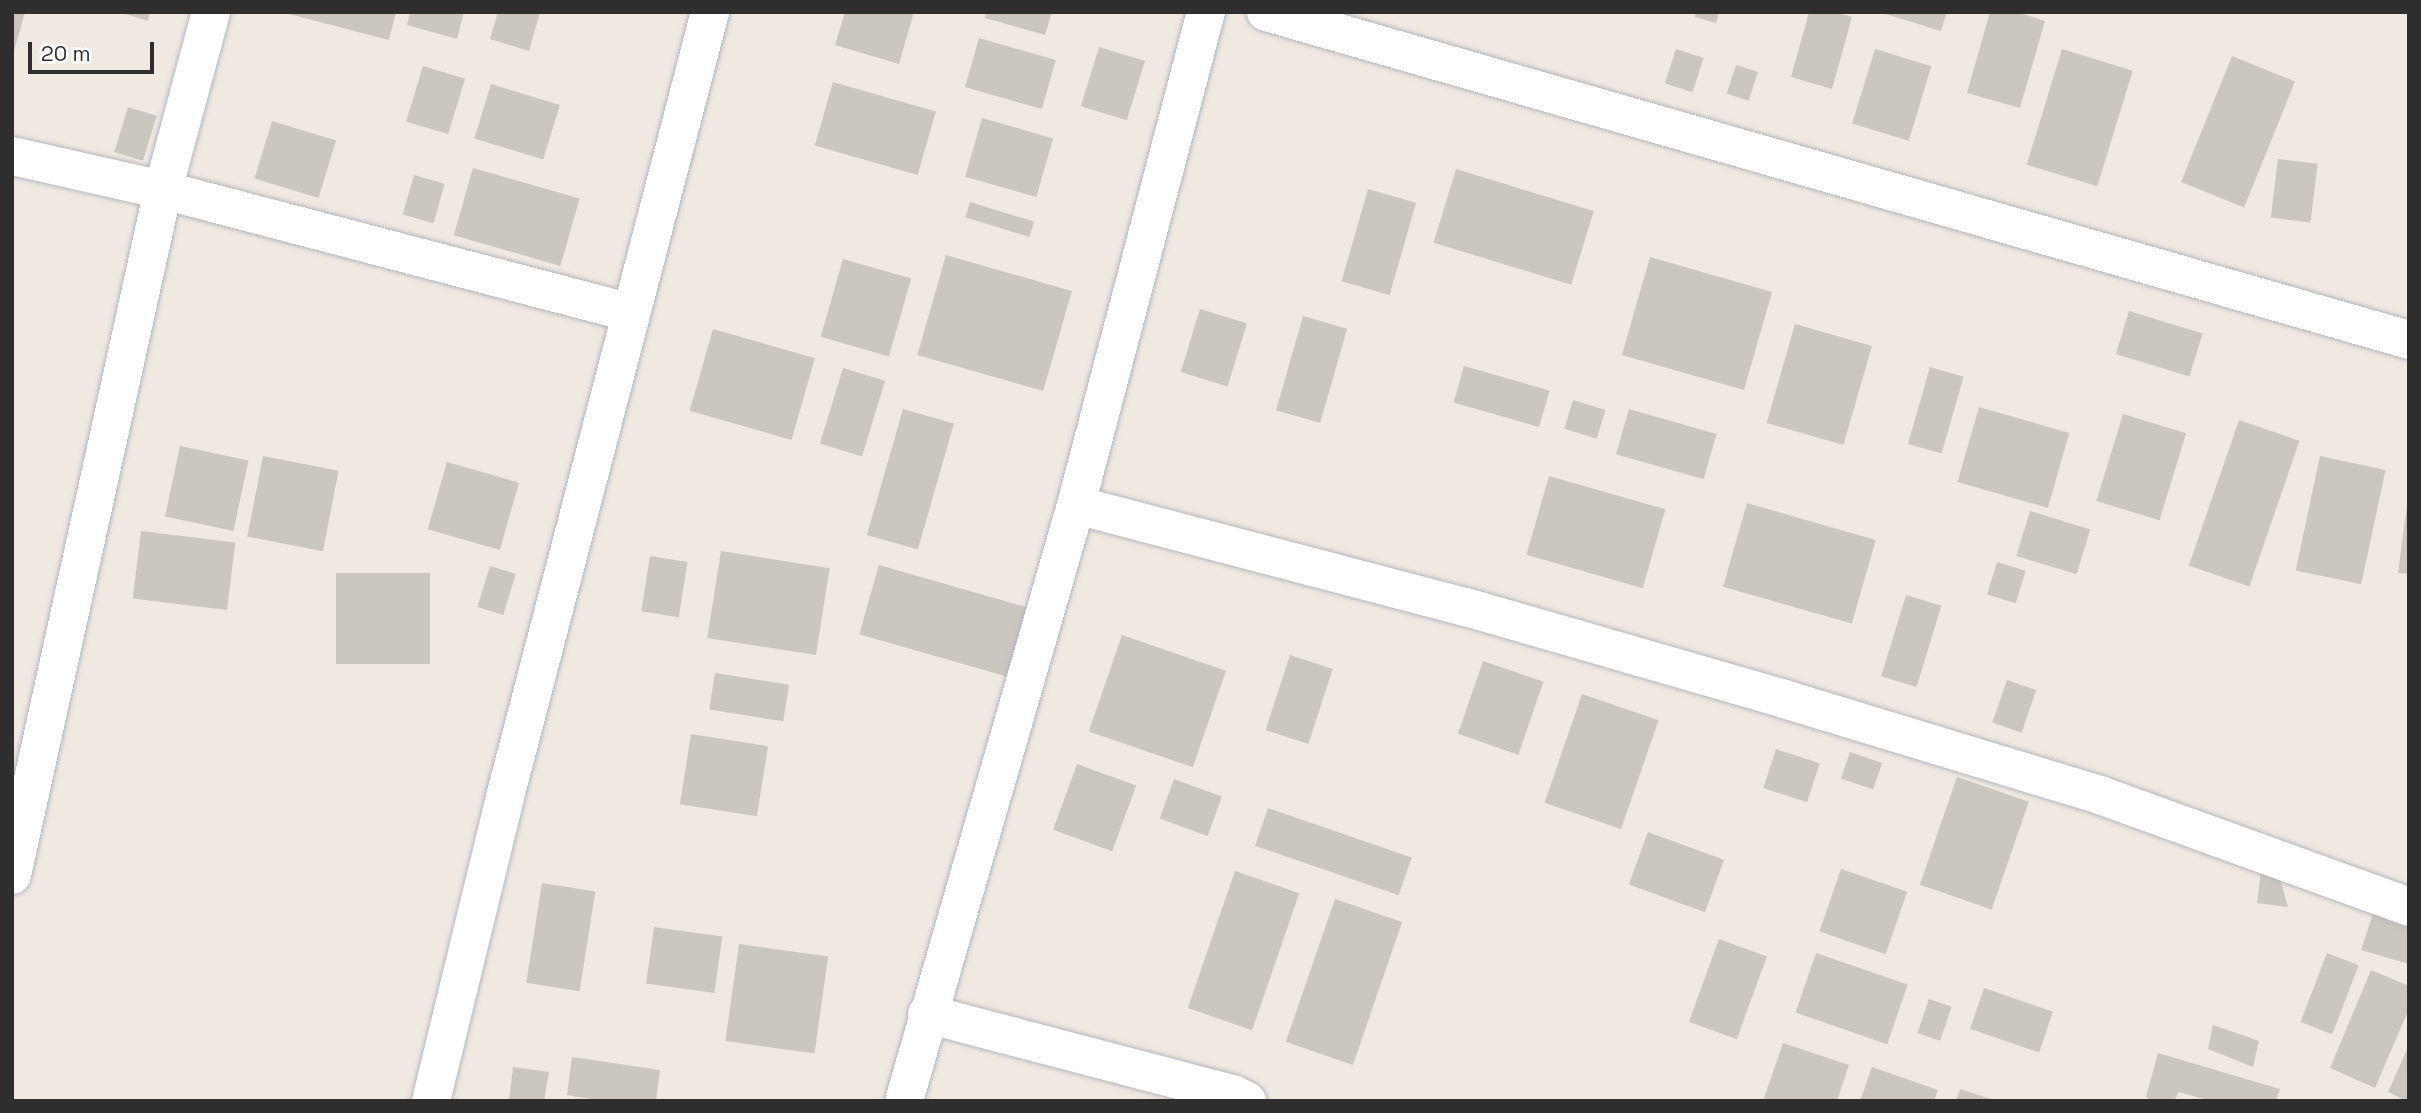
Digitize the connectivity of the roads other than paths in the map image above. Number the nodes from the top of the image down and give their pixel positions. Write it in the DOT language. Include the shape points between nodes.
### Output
graph roads {
  1 [pos="211,12"];
  2 [pos="710,12"];
  3 [pos="1206,12"];
  4 [pos="1266,12"];
  5 [pos="12,156"];
  6 [pos="163,190"];
  7 [pos="631,313"];
  8 [pos="2409,340"];
  9 [pos="1076,505"];
  10 [pos="12,875"];
  11 [pos="2409,907"];
  12 [pos="927,1014"];
  13 [pos="431,1101"];
  14 [pos="904,1101"];
  15 [pos="1247,1101"];
  1 -- 6 [label="street"];
  2 -- 7 [label="street"];
  3 -- 9 [label="street"];
  4 -- 8 [label="street"];
  5 -- 6 [label="street"];
  6 -- 7 [label="street"];
  6 -- 10 [label="street"];
  7 -- 13 [label="street"];
  9 -- 11 [label="street" via="1466,607 1781,698 2100,795"];
  9 -- 12 [label="street"];
  12 -- 14 [label="street"];
  12 -- 15 [label="street"];
}
